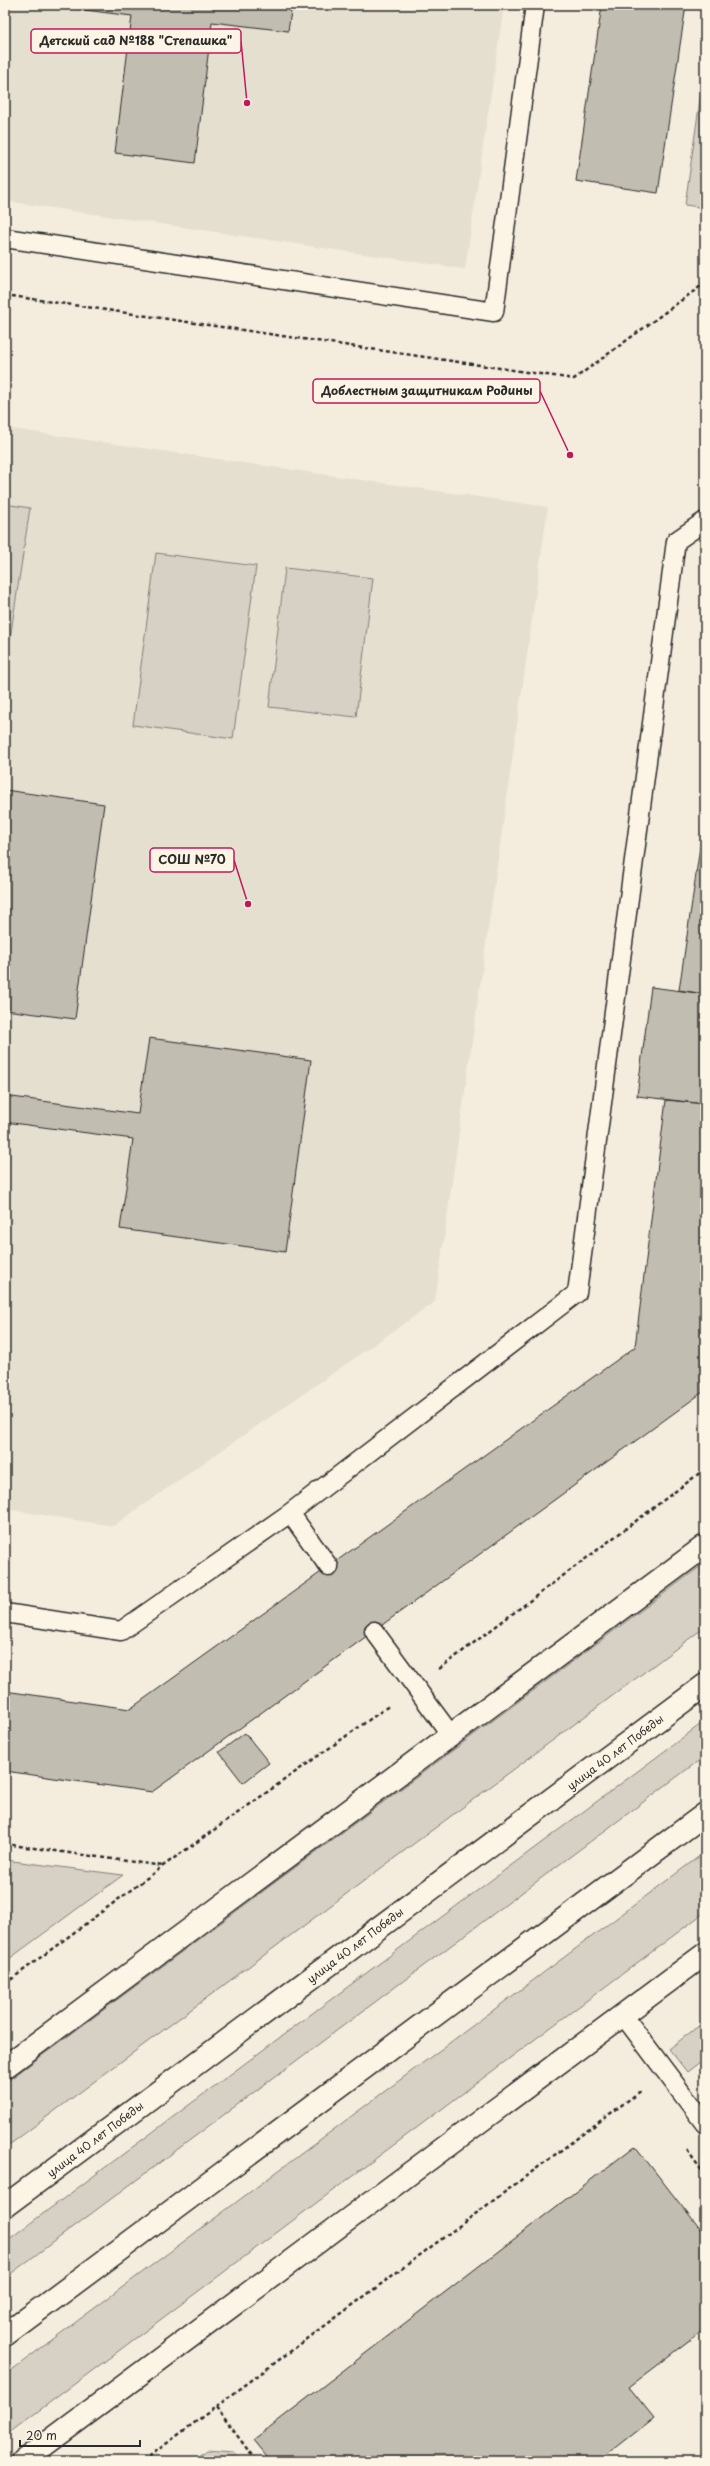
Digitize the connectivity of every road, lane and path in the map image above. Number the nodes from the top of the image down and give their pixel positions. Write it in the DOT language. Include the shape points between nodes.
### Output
graph roads {
  1 [pos="535,5"];
  2 [pos="5,238"];
  3 [pos="705,283"];
  4 [pos="5,295"];
  5 [pos="705,521"];
  6 [pos="705,1469"];
  7 [pos="290,1513"];
  8 [pos="705,1546"];
  9 [pos="329,1567"];
  10 [pos="5,1613"];
  11 [pos="374,1631"];
  12 [pos="705,1685"];
  13 [pos="414,1687"];
  14 [pos="451,1735"];
  15 [pos="705,1814"];
  16 [pos="5,1844"];
  17 [pos="163,1866"];
  18 [pos="705,1954"];
  19 [pos="5,1984"];
  20 [pos="623,2015"];
  21 [pos="5,2067"];
  22 [pos="646,2096"];
  23 [pos="705,2124"];
  24 [pos="682,2145"];
  25 [pos="705,2175"];
  26 [pos="5,2206"];
  27 [pos="5,2335"];
  28 [pos="216,2407"];
  29 [pos="23,2461"];
  30 [pos="143,2461"];
  31 [pos="256,2461"];
  1 -- 2 [label="lane" via="494,312"];
  3 -- 4 [label="path" via="574,379"];
  5 -- 7 [label="lane" via="676,541 577,1293"];
  6 -- 13 [label="path"];
  7 -- 9 [label="lane"];
  7 -- 10 [label="lane" via="121,1631"];
  8 -- 14 [label="main road"];
  11 -- 13 [label="lane"];
  12 -- 26 [label="main road, улица 40 лет Победы"];
  13 -- 14 [label="lane"];
  13 -- 17 [label="path"];
  14 -- 21 [label="main road"];
  15 -- 27 [label="main road"];
  16 -- 17 [label="path"];
  17 -- 19 [label="path"];
  18 -- 20 [label="main road"];
  20 -- 23 [label="lane"];
  20 -- 29 [label="main road"];
  22 -- 28 [label="path" via="642,2090"];
  24 -- 25 [label="path"];
  28 -- 30 [label="path"];
  28 -- 31 [label="path"];
}
